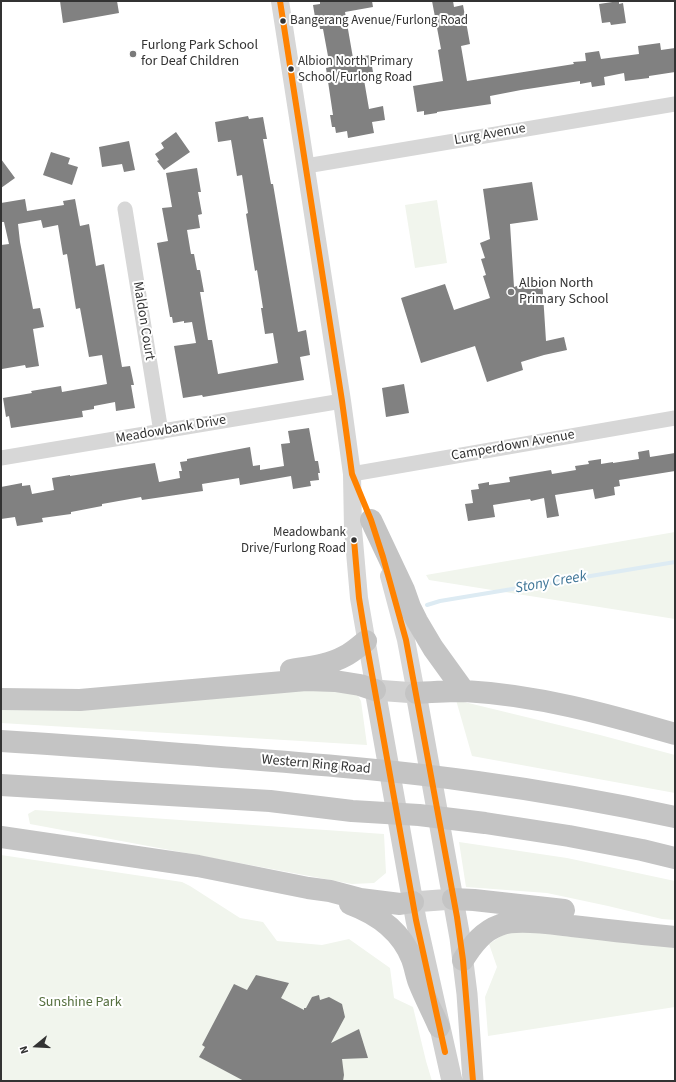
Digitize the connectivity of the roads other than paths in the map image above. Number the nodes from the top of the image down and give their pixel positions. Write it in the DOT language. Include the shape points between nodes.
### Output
graph roads {
  1 [pos="280,1"];
  2 [pos="675,104"];
  3 [pos="306,166"];
  4 [pos="125,209"];
  5 [pos="342,401"];
  6 [pos="675,418"];
  7 [pos="161,432"];
  8 [pos="1,458"];
  9 [pos="352,474"];
  10 [pos="371,520"];
  11 [pos="366,641"];
  12 [pos="375,690"];
  13 [pos="464,691"];
  14 [pos="152,693"];
  15 [pos="416,693"];
  16 [pos="1,699"];
  17 [pos="675,734"];
  18 [pos="1,741"];
  19 [pos="1,785"];
  20 [pos="675,817"];
  21 [pos="1,837"];
  22 [pos="675,858"];
  23 [pos="308,888"];
  24 [pos="453,899"];
  25 [pos="412,902"];
  26 [pos="668,937"];
  27 [pos="463,960"];
  28 [pos="440,1027"];
  29 [pos="452,1081"];
  30 [pos="473,1081"];
  1 -- 3 [label="street"];
  2 -- 3 [label="street, Lurg Avenue"];
  3 -- 5 [label="street"];
  4 -- 7 [label="street, Maldon Court"];
  5 -- 7 [label="street, Meadowbank Drive"];
  5 -- 9 [label="street"];
  6 -- 9 [label="street, Camperdown Avenue"];
  7 -- 8 [label="street, Meadowbank Drive"];
  9 -- 10 [label="street"];
  9 -- 11 [label="street" via="355,563"];
  10 -- 13 [label="highway" via="417,621 432,648"];
  10 -- 15 [label="street" via="399,612"];
  11 -- 12 [label="street"];
  11 -- 14 [label="highway" via="345,656 318,665"];
  12 -- 14 [label="highway" via="335,681 306,680"];
  12 -- 15 [label="main road"];
  12 -- 25 [label="main road"];
  13 -- 15 [label="highway"];
  13 -- 17 [label="highway" via="551,702 614,716"];
  14 -- 16 [label="highway" via="80,700"];
  15 -- 24 [label="main road"];
  18 -- 20 [label="highway, Western Ring Road" via="345,767 476,782 579,798"];
  19 -- 22 [label="highway" via="270,801 352,811 419,815 569,836"];
  21 -- 23 [label="highway" via="198,866"];
  23 -- 25 [label="highway" via="360,899 400,904"];
  23 -- 28 [label="highway" via="361,908 396,932 407,948 419,982"];
  24 -- 25 [label="main road"];
  24 -- 26 [label="highway" via="572,911"];
  24 -- 27 [label="main road"];
  25 -- 28 [label="main road"];
  26 -- 27 [label="highway" via="513,922 501,924 486,932"];
  27 -- 30 [label="main road"];
  28 -- 29 [label="main road"];
}
